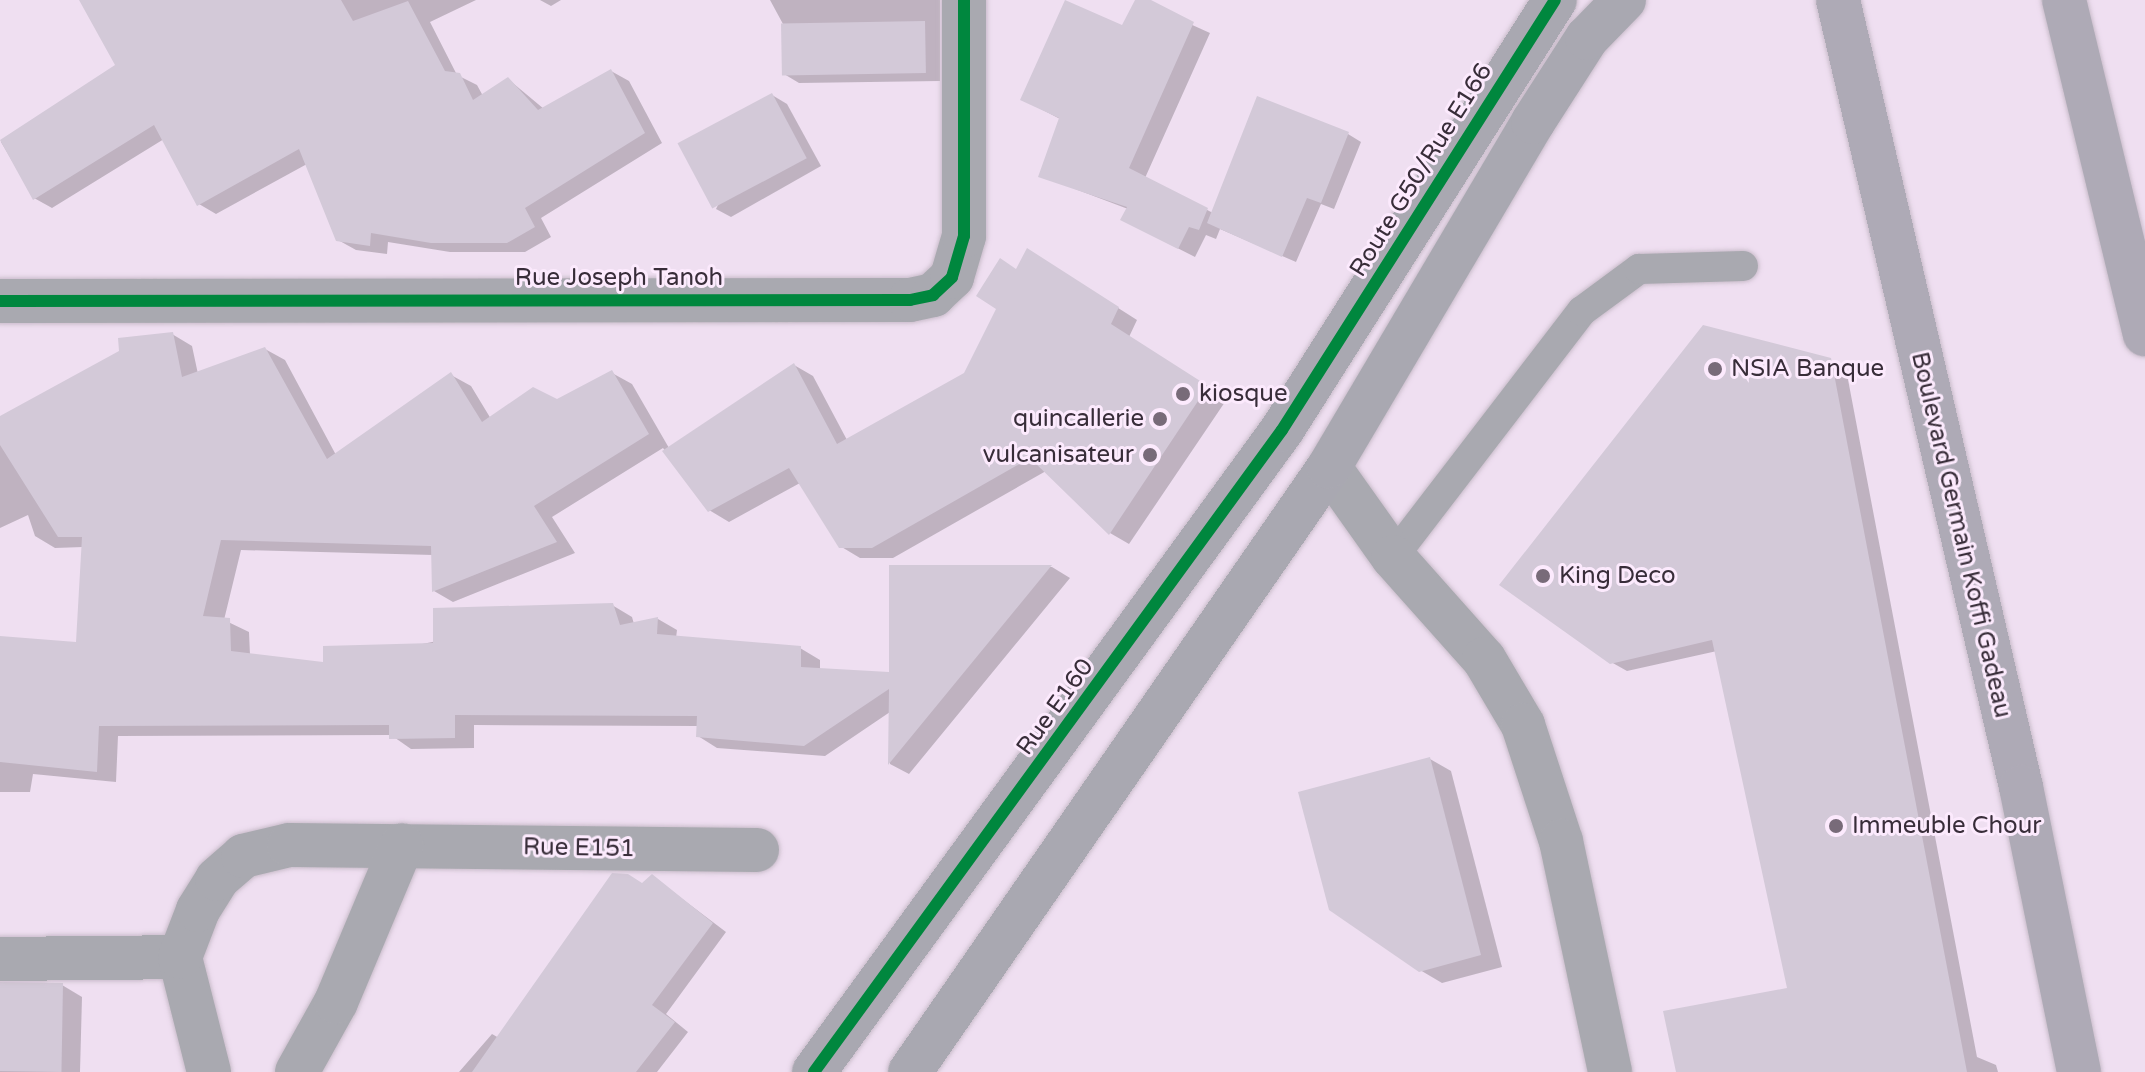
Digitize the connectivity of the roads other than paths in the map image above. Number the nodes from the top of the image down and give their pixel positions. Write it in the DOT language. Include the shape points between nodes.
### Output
graph roads {
  1 [pos="964,0"];
  2 [pos="1555,0"];
  3 [pos="1624,0"];
  4 [pos="1838,0"];
  5 [pos="2064,0"];
  6 [pos="1743,266"];
  7 [pos="0,301"];
  8 [pos="2145,334"];
  9 [pos="1327,364"];
  10 [pos="1329,467"];
  11 [pos="1393,557"];
  12 [pos="402,845"];
  13 [pos="757,850"];
  14 [pos="180,957"];
  15 [pos="0,959"];
  16 [pos="209,1072"];
  17 [pos="297,1072"];
  18 [pos="814,1072"];
  19 [pos="910,1072"];
  20 [pos="1610,1072"];
  21 [pos="2079,1072"];
  1 -- 7 [label="street, Rue Joseph Tanoh" via="964,236 952,277 933,295 910,300"];
  2 -- 9 [label="street, Route G50/Rue E166"];
  3 -- 10 [label="street" via="1587,38 1533,122"];
  4 -- 21 [label="main road, Boulevard Germain Koffi Gadeau" via="2021,787"];
  5 -- 8 [label="main road"];
  6 -- 11 [label="lane" via="1639,269 1582,311"];
  9 -- 10 [label="street"];
  9 -- 18 [label="street, Rue E160"];
  10 -- 11 [label="street"];
  10 -- 19 [label="street"];
  11 -- 20 [label="street" via="1484,659 1523,725 1561,841"];
  12 -- 13 [label="street, Rue E151"];
  12 -- 14 [label="street, Rue E151" via="289,845 243,856 211,889"];
  12 -- 17 [label="street" via="336,1002"];
  14 -- 15 [label="street"];
  14 -- 16 [label="street"];
}
